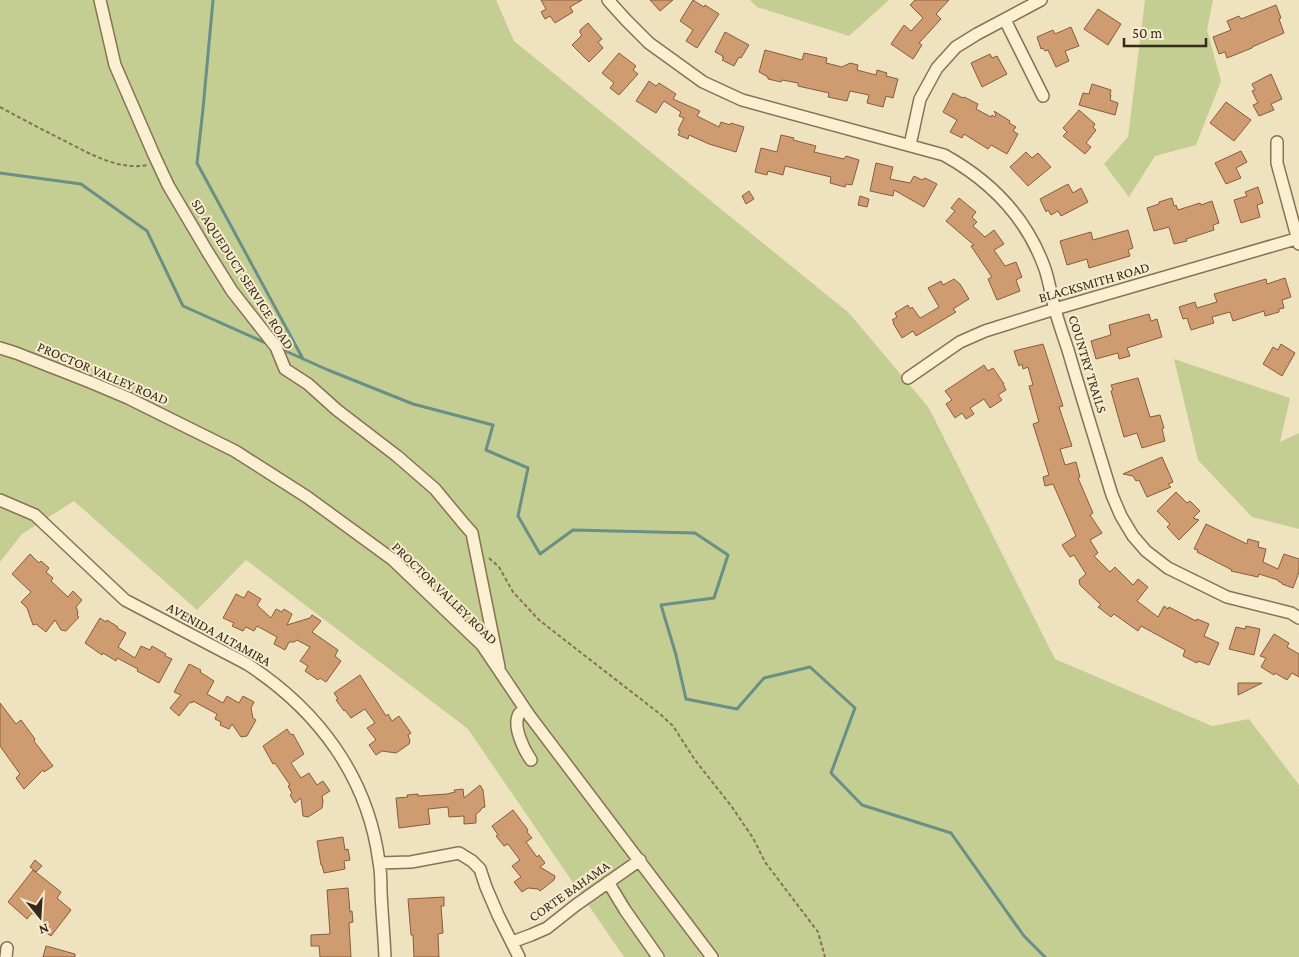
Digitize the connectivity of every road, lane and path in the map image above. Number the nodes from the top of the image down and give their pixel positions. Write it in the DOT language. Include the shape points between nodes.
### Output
graph roads {
  1 [pos="100,0"];
  2 [pos="608,0"];
  3 [pos="1041,0"];
  4 [pos="1005,20"];
  5 [pos="1043,96"];
  6 [pos="0,107"];
  7 [pos="1277,142"];
  8 [pos="910,145"];
  9 [pos="158,164"];
  10 [pos="1299,240"];
  11 [pos="1055,309"];
  12 [pos="0,348"];
  13 [pos="908,378"];
  14 [pos="0,500"];
  15 [pos="474,544"];
  16 [pos="1299,618"];
  17 [pos="500,671"];
  18 [pos="525,709"];
  19 [pos="531,760"];
  20 [pos="640,860"];
  21 [pos="379,862"];
  22 [pos="608,882"];
  23 [pos="512,942"];
  24 [pos="385,957"];
  25 [pos="519,957"];
  26 [pos="658,957"];
  27 [pos="712,957"];
  28 [pos="825,957"];
  1 -- 9 [label="street, SD AQUEDUCT SERVICE ROAD" via="115,65"];
  2 -- 8 [label="street, COUNTRY TRAILS" via="649,43 703,82 742,100"];
  3 -- 4 [label="street"];
  4 -- 5 [label="street"];
  4 -- 8 [label="street" via="956,47 937,68 920,99"];
  6 -- 9 [label="path" via="98,158 133,166"];
  7 -- 10 [label="street" via="1277,163"];
  8 -- 11 [label="street, COUNTRY TRAILS" via="944,155 960,164 1000,196 1022,223 1035,246"];
  9 -- 15 [label="street, SD AQUEDUCT SERVICE ROAD" via="207,252 232,291 276,347 285,369 308,384 435,489 472,532"];
  10 -- 11 [label="street, BLACKSMITH ROAD"];
  11 -- 13 [label="street, BLACKSMITH ROAD" via="960,342"];
  11 -- 16 [label="street, COUNTRY TRAILS" via="1112,495 1133,536 1151,555 1176,573 1227,597 1292,613"];
  12 -- 17 [label="street, PROCTOR VALLEY ROAD" via="90,382 170,419 235,451 307,497 392,559 482,645"];
  14 -- 21 [label="street, AVENIDA ALTAMIRA" via="35,515 124,600 248,664 300,705 329,738 352,776 372,827"];
  15 -- 17 [label="street, SD AQUEDUCT SERVICE ROAD"];
  15 -- 28 [label="path" via="499,567 513,592 539,620 673,726 753,838 765,862 818,932"];
  17 -- 18 [label="street, PROCTOR VALLEY ROAD"];
  18 -- 19 [label="street" via="516,723"];
  18 -- 20 [label="street, PROCTOR VALLEY ROAD"];
  20 -- 22 [label="street, CORTE BAHAMA"];
  20 -- 27 [label="street, PROCTOR VALLEY ROAD"];
  21 -- 23 [label="street" via="411,862 459,853 480,870"];
  21 -- 24 [label="street, AVENIDA ALTAMIRA"];
  22 -- 23 [label="street, CORTE BAHAMA" via="547,928"];
  22 -- 26 [label="street"];
  23 -- 25 [label="street"];
}
